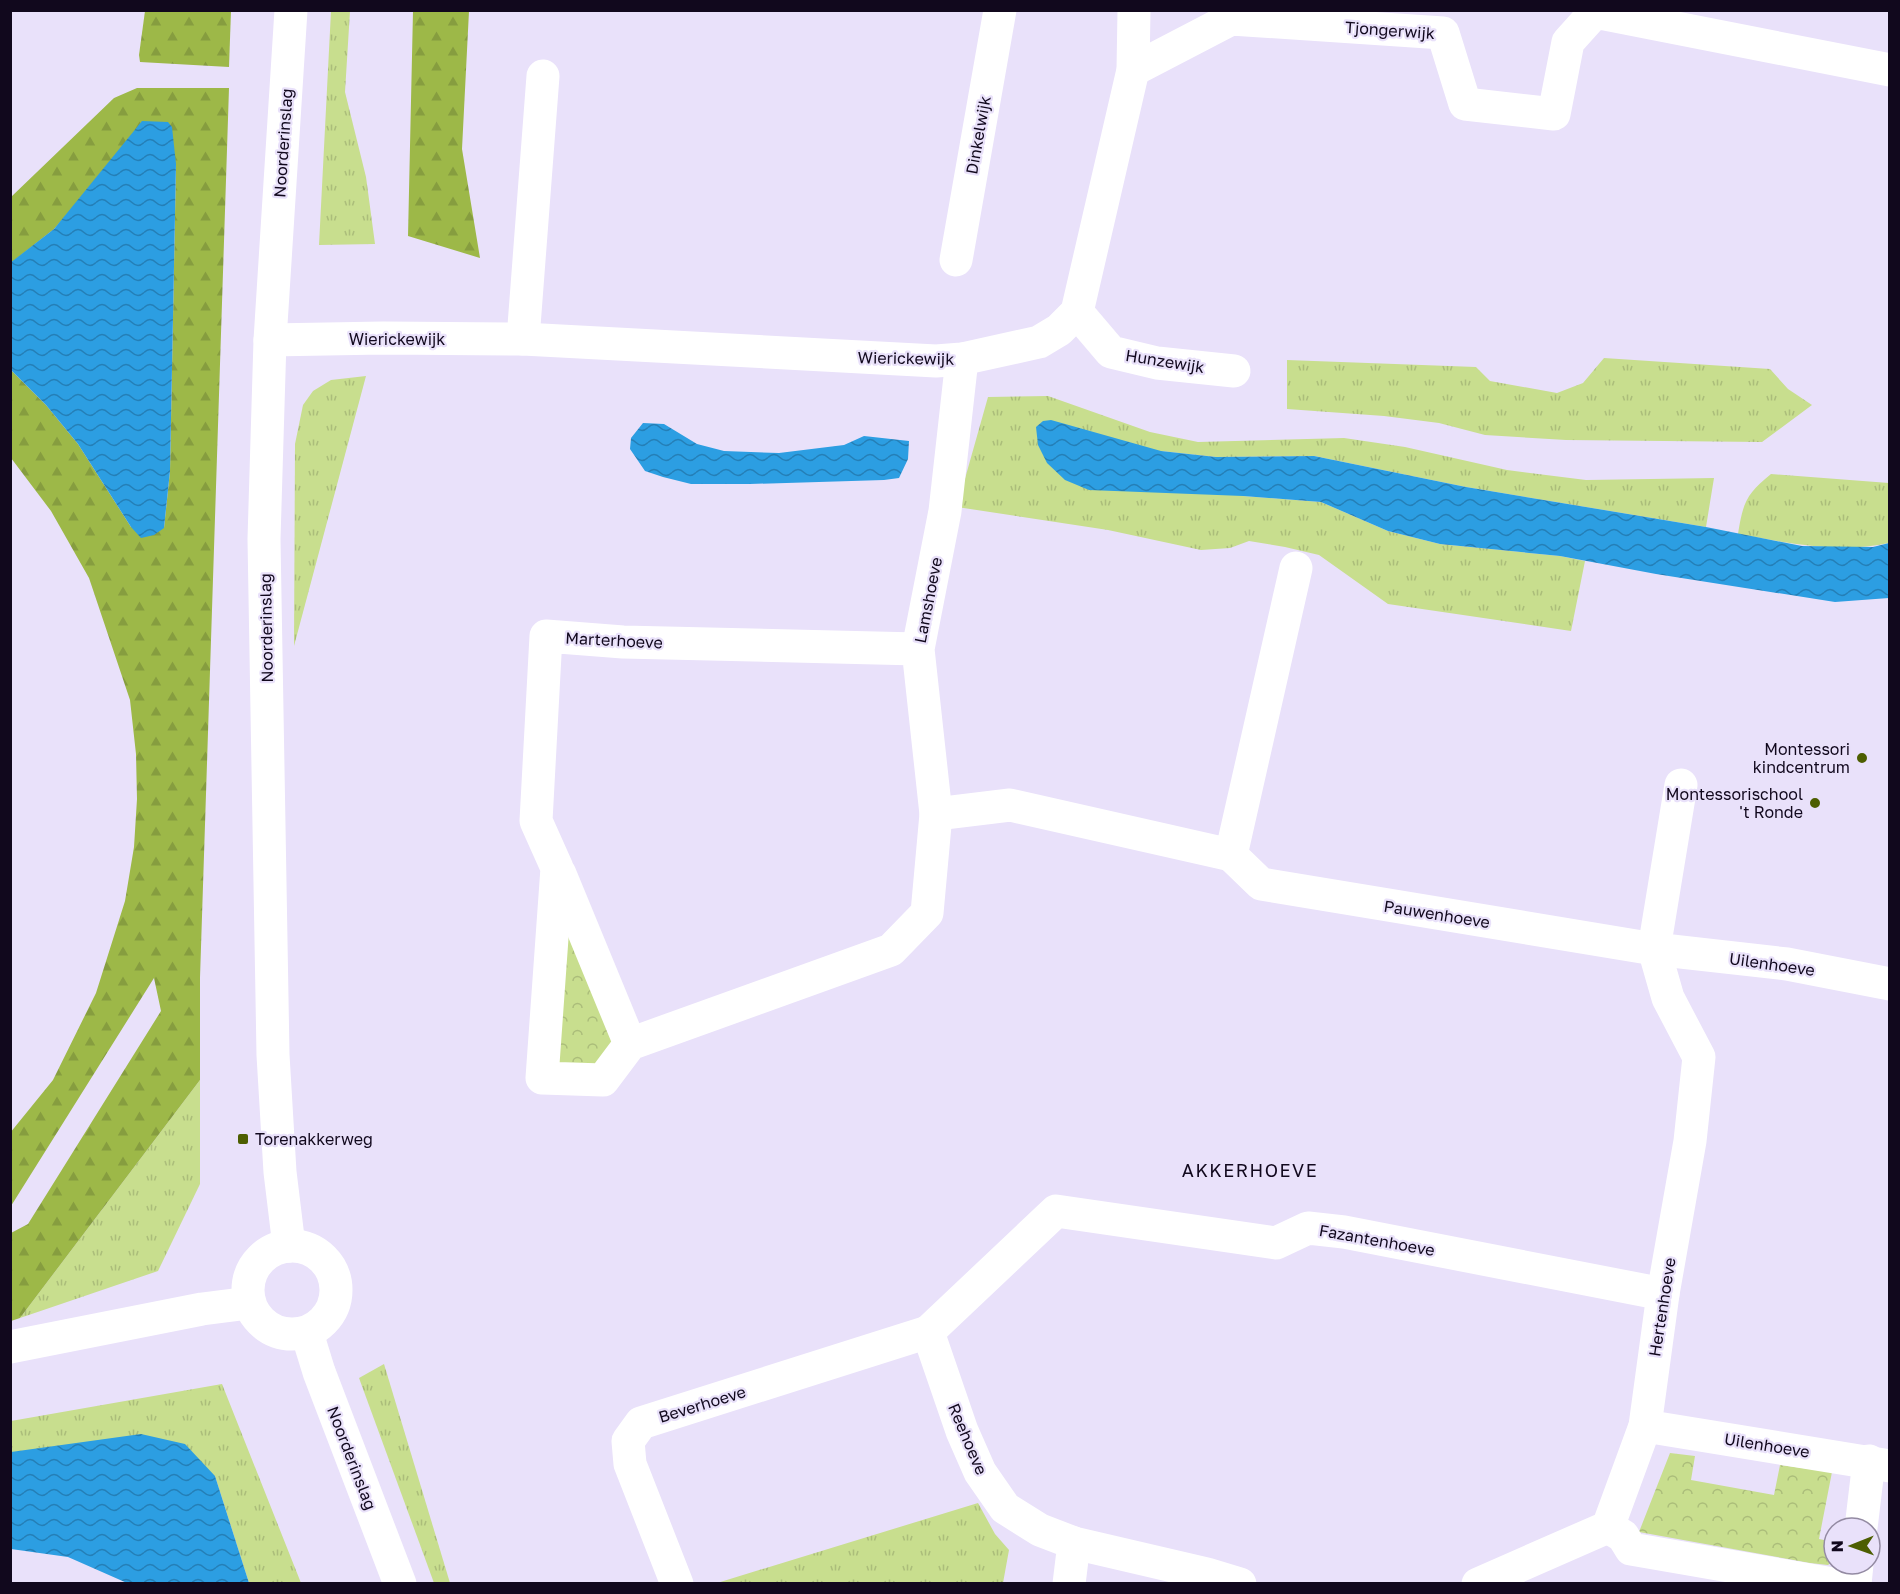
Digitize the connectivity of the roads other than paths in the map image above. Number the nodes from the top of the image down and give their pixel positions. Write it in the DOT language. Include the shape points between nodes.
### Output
graph roads {
  1 [pos="291,10"];
  2 [pos="1000,10"];
  3 [pos="1134,10"];
  4 [pos="1133,70"];
  5 [pos="1890,70"];
  6 [pos="543,76"];
  7 [pos="956,260"];
  8 [pos="1077,312"];
  9 [pos="523,339"];
  10 [pos="270,340"];
  11 [pos="962,359"];
  12 [pos="1234,371"];
  13 [pos="1296,568"];
  14 [pos="918,649"];
  15 [pos="1681,785"];
  16 [pos="936,814"];
  17 [pos="1231,855"];
  18 [pos="557,868"];
  19 [pos="1654,949"];
  20 [pos="1890,984"];
  21 [pos="630,1044"];
  22 [pos="289,1246"];
  23 [pos="1663,1294"];
  24 [pos="249,1303"];
  25 [pos="928,1332"];
  26 [pos="307,1333"];
  27 [pos="10,1347"];
  28 [pos="1645,1426"];
  29 [pos="1879,1464"];
  30 [pos="1864,1516"];
  31 [pos="1608,1527"];
  32 [pos="1074,1543"];
  33 [pos="400,1584"];
  34 [pos="677,1584"];
  35 [pos="1069,1584"];
  36 [pos="1240,1584"];
  37 [pos="1478,1584"];
  38 [pos="1833,1584"];
  1 -- 10 [label="street, Noorderinslag"];
  2 -- 7 [label="street, Dinkelwijk"];
  3 -- 4 [label="street"];
  4 -- 5 [label="street, Tjongerwijk" via="1231,19 1443,33 1465,104 1554,114 1568,42 1595,12"];
  4 -- 8 [label="street"];
  6 -- 9 [label="street"];
  8 -- 11 [label="street, Wierickewijk" via="1039,342"];
  8 -- 12 [label="street, Hunzewijk" via="1111,352 1157,363"];
  9 -- 10 [label="street, Wierickewijk"];
  9 -- 11 [label="street, Wierickewijk" via="936,361"];
  10 -- 22 [label="street, Noorderinslag" via="264,539 273,1055"];
  11 -- 14 [label="street, Lamshoeve" via="945,511"];
  13 -- 17 [label="street"];
  14 -- 16 [label="street, Lamshoeve"];
  14 -- 18 [label="street, Marterhoeve" via="622,642 546,636 536,820"];
  15 -- 19 [label="street"];
  16 -- 17 [label="street" via="1010,805"];
  16 -- 21 [label="street, Lamshoeve" via="927,913 891,950"];
  17 -- 19 [label="street, Pauwenhoeve" via="1261,884"];
  18 -- 21 [label="street, Marterhoeve"];
  18 -- 21 [label="street, Marterhoeve" via="542,1078 603,1080"];
  19 -- 20 [label="street, Uilenhoeve" via="1787,964"];
  19 -- 23 [label="street, Hertenhoeve" via="1668,998 1699,1057 1690,1141"];
  22 -- 24 [label="street" via="262,1257 250,1273"];
  22 -- 26 [label="street" via="319,1254 336,1283 330,1314"];
  23 -- 25 [label="street, Fazantenhoeve" via="1344,1232 1308,1228 1276,1243 1056,1211"];
  23 -- 28 [label="street, Hertenhoeve"];
  24 -- 26 [label="street" via="264,1326 277,1333"];
  24 -- 27 [label="street"];
  25 -- 32 [label="street, Reehoeve" via="980,1472 1005,1508 1041,1530"];
  25 -- 34 [label="street, Beverhoeve" via="641,1423 628,1441 630,1464"];
  26 -- 33 [label="street, Noorderinslag"];
  28 -- 29 [label="street, Uilenhoeve"];
  28 -- 31 [label="street, Hertenhoeve"];
  29 -- 30 [label="street"];
  31 -- 37 [label="street"];
  31 -- 38 [label="street" via="1623,1536 1631,1549"];
  32 -- 35 [label="street"];
  32 -- 36 [label="street, Reehoeve"];
}
